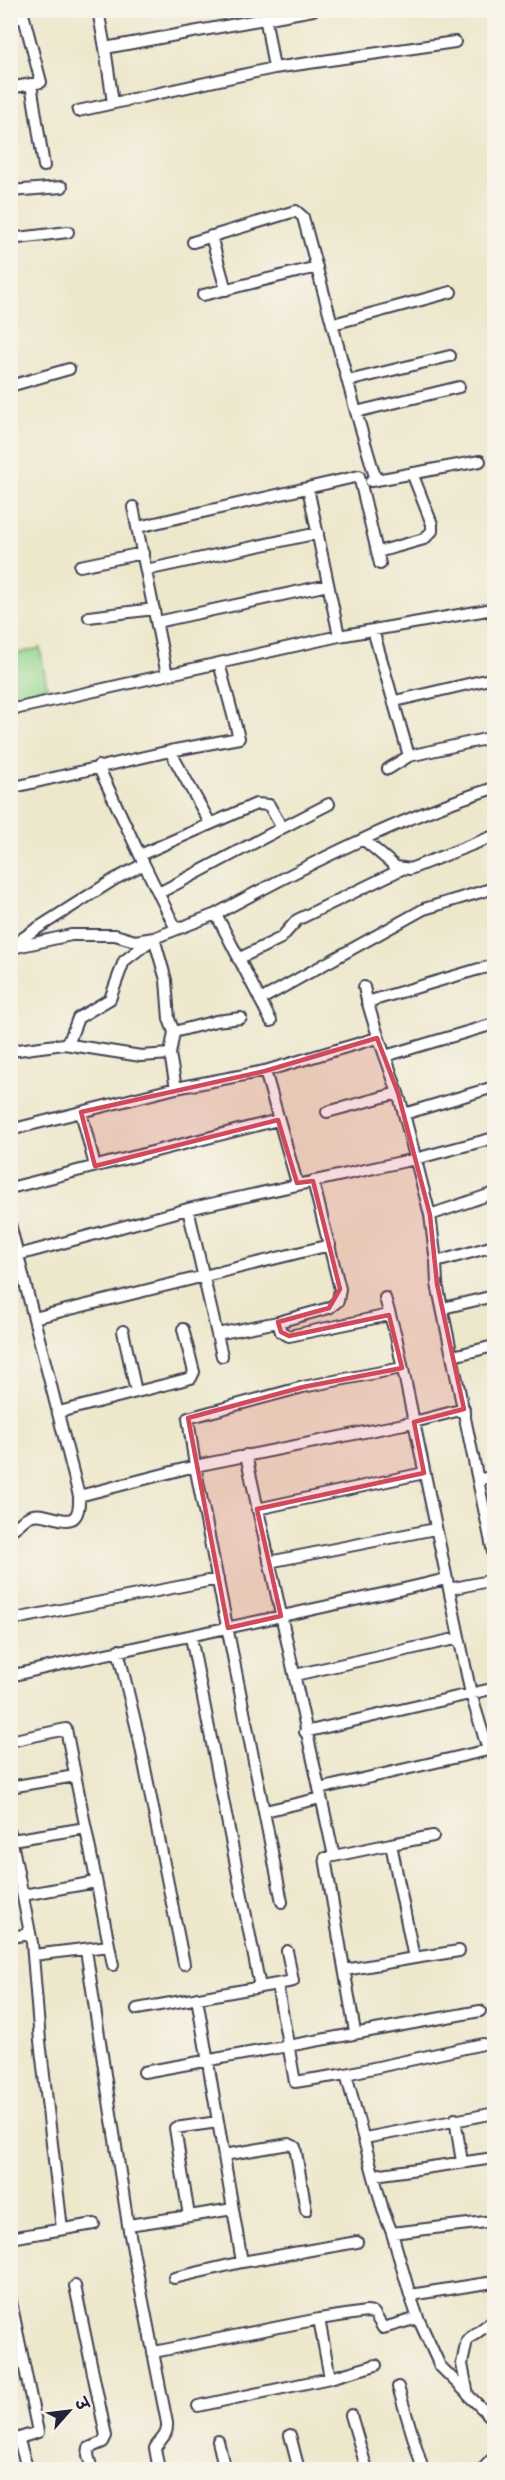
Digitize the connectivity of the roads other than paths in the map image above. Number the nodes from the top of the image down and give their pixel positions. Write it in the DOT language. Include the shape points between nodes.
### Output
graph roads {
  1 [pos="98,10"];
  2 [pos="313,10"];
  3 [pos="23,14"];
  4 [pos="265,15"];
  5 [pos="10,19"];
  6 [pos="455,42"];
  7 [pos="105,48"];
  8 [pos="274,68"];
  9 [pos="31,84"];
  10 [pos="10,88"];
  11 [pos="113,103"];
  12 [pos="78,111"];
  13 [pos="44,166"];
  14 [pos="62,187"];
  15 [pos="10,191"];
  16 [pos="68,232"];
  17 [pos="211,236"];
  18 [pos="10,239"];
  19 [pos="193,242"];
  20 [pos="317,267"];
  21 [pos="226,290"];
  22 [pos="451,292"];
  23 [pos="203,295"];
  24 [pos="333,324"];
  25 [pos="450,356"];
  26 [pos="69,369"];
  27 [pos="348,381"];
  28 [pos="10,386"];
  29 [pos="459,387"];
  30 [pos="356,412"];
  31 [pos="480,461"];
  32 [pos="412,473"];
  33 [pos="376,480"];
  34 [pos="361,484"];
  35 [pos="308,488"];
  36 [pos="134,507"];
  37 [pos="138,527"];
  38 [pos="318,533"];
  39 [pos="143,553"];
  40 [pos="80,566"];
  41 [pos="146,570"];
  42 [pos="328,585"];
  43 [pos="154,609"];
  44 [pos="89,617"];
  45 [pos="495,619"];
  46 [pos="157,622"];
  47 [pos="373,630"];
  48 [pos="339,636"];
  49 [pos="219,663"];
  50 [pos="167,675"];
  51 [pos="495,678"];
  52 [pos="395,701"];
  53 [pos="10,710"];
  54 [pos="495,737"];
  55 [pos="170,751"];
  56 [pos="409,756"];
  57 [pos="99,766"];
  58 [pos="388,769"];
  59 [pos="10,788"];
  60 [pos="495,788"];
  61 [pos="329,804"];
  62 [pos="210,823"];
  63 [pos="282,828"];
  64 [pos="495,836"];
  65 [pos="364,840"];
  66 [pos="142,860"];
  67 [pos="402,869"];
  68 [pos="494,892"];
  69 [pos="159,893"];
  70 [pos="216,914"];
  71 [pos="176,929"];
  72 [pos="154,939"];
  73 [pos="11,948"];
  74 [pos="238,959"];
  75 [pos="495,966"];
  76 [pos="363,987"];
  77 [pos="260,1000"];
  78 [pos="367,1002"];
  79 [pos="242,1018"];
  80 [pos="271,1021"];
  81 [pos="495,1024"];
  82 [pos="174,1032"];
  83 [pos="377,1038"];
  84 [pos="64,1044"];
  85 [pos="10,1051"];
  86 [pos="170,1054"];
  87 [pos="385,1056"];
  88 [pos="265,1071"];
  89 [pos="495,1087"];
  90 [pos="176,1088"];
  91 [pos="398,1093"];
  92 [pos="81,1112"];
  93 [pos="327,1112"];
  94 [pos="404,1114"];
  95 [pos="278,1120"];
  96 [pos="10,1130"];
  97 [pos="495,1138"];
  98 [pos="416,1159"];
  99 [pos="95,1166"];
  100 [pos="314,1180"];
  101 [pos="297,1183"];
  102 [pos="10,1188"];
  103 [pos="495,1194"];
  104 [pos="188,1209"];
  105 [pos="430,1215"];
  106 [pos="10,1224"];
  107 [pos="330,1245"];
  108 [pos="495,1246"];
  109 [pos="18,1255"];
  110 [pos="435,1262"];
  111 [pos="204,1277"];
  112 [pos="495,1296"];
  113 [pos="385,1298"];
  114 [pos="442,1308"];
  115 [pos="389,1316"];
  116 [pos="34,1318"];
  117 [pos="278,1322"];
  118 [pos="183,1329"];
  119 [pos="123,1331"];
  120 [pos="217,1334"];
  121 [pos="495,1346"];
  122 [pos="222,1356"];
  123 [pos="453,1356"];
  124 [pos="402,1368"];
  125 [pos="136,1392"];
  126 [pos="464,1409"];
  127 [pos="59,1412"];
  128 [pos="414,1422"];
  129 [pos="246,1455"];
  130 [pos="195,1466"];
  131 [pos="424,1473"];
  132 [pos="495,1477"];
  133 [pos="480,1479"];
  134 [pos="79,1496"];
  135 [pos="257,1509"];
  136 [pos="435,1529"];
  137 [pos="10,1530"];
  138 [pos="495,1557"];
  139 [pos="269,1562"];
  140 [pos="218,1579"];
  141 [pos="495,1580"];
  142 [pos="447,1584"];
  143 [pos="11,1616"];
  144 [pos="281,1616"];
  145 [pos="228,1628"];
  146 [pos="190,1637"];
  147 [pos="459,1638"];
  148 [pos="118,1650"];
  149 [pos="295,1675"];
  150 [pos="10,1676"];
  151 [pos="487,1690"];
  152 [pos="471,1694"];
  153 [pos="306,1732"];
  154 [pos="10,1741"];
  155 [pos="491,1751"];
  156 [pos="75,1776"];
  157 [pos="10,1787"];
  158 [pos="320,1794"];
  159 [pos="265,1811"];
  160 [pos="86,1828"];
  161 [pos="11,1836"];
  162 [pos="433,1836"];
  163 [pos="391,1844"];
  164 [pos="334,1856"];
  165 [pos="15,1880"];
  166 [pos="96,1882"];
  167 [pos="23,1895"];
  168 [pos="282,1902"];
  169 [pos="30,1934"];
  170 [pos="10,1937"];
  171 [pos="110,1946"];
  172 [pos="86,1950"];
  173 [pos="287,1951"];
  174 [pos="459,1951"];
  175 [pos="33,1955"];
  176 [pos="414,1958"];
  177 [pos="184,1964"];
  178 [pos="113,1965"];
  179 [pos="345,1970"];
  180 [pos="277,1984"];
  181 [pos="260,1987"];
  182 [pos="197,1998"];
  183 [pos="137,2009"];
  184 [pos="480,2011"];
  185 [pos="355,2032"];
  186 [pos="483,2044"];
  187 [pos="288,2045"];
  188 [pos="208,2061"];
  189 [pos="144,2072"];
  190 [pos="346,2074"];
  191 [pos="490,2114"];
  192 [pos="455,2119"];
  193 [pos="218,2122"];
  194 [pos="365,2138"];
  195 [pos="224,2155"];
  196 [pos="495,2158"];
  197 [pos="462,2162"];
  198 [pos="375,2175"];
  199 [pos="233,2209"];
  200 [pos="306,2210"];
  201 [pos="189,2216"];
  202 [pos="495,2221"];
  203 [pos="94,2224"];
  204 [pos="128,2225"];
  205 [pos="62,2229"];
  206 [pos="392,2233"];
  207 [pos="10,2238"];
  208 [pos="357,2242"];
  209 [pos="242,2262"];
  210 [pos="174,2278"];
  211 [pos="495,2282"];
  212 [pos="75,2286"];
  213 [pos="410,2295"];
  214 [pos="10,2297"];
  215 [pos="418,2318"];
  216 [pos="319,2319"];
  217 [pos="495,2320"];
  218 [pos="154,2352"];
  219 [pos="376,2365"];
  220 [pos="330,2378"];
  221 [pos="398,2387"];
  222 [pos="468,2395"];
  223 [pos="198,2406"];
  224 [pos="351,2415"];
  225 [pos="495,2420"];
  226 [pos="290,2435"];
  227 [pos="14,2440"];
  228 [pos="218,2441"];
  229 [pos="495,2457"];
  230 [pos="28,2469"];
  231 [pos="92,2469"];
  232 [pos="159,2469"];
  233 [pos="225,2469"];
  234 [pos="299,2469"];
  235 [pos="367,2469"];
  236 [pos="423,2469"];
  237 [pos="482,2469"];
  1 -- 7 [label="street"];
  2 -- 4 [label="street"];
  3 -- 5 [label="street"];
  3 -- 9 [label="street" via="41,82"];
  4 -- 7 [label="street"];
  4 -- 8 [label="street"];
  6 -- 8 [label="street"];
  7 -- 11 [label="street"];
  8 -- 11 [label="street"];
  9 -- 10 [label="street"];
  9 -- 13 [label="street"];
  11 -- 12 [label="street"];
  14 -- 15 [label="street"];
  16 -- 18 [label="street"];
  17 -- 19 [label="street"];
  17 -- 20 [label="street" via="296,212 303,217"];
  17 -- 21 [label="street"];
  20 -- 21 [label="street"];
  20 -- 24 [label="street"];
  21 -- 23 [label="street"];
  22 -- 24 [label="street"];
  24 -- 27 [label="street"];
  25 -- 27 [label="street"];
  26 -- 28 [label="street"];
  27 -- 30 [label="street"];
  29 -- 30 [label="street"];
  30 -- 33 [label="street"];
  31 -- 32 [label="street"];
  32 -- 33 [label="street"];
  32 -- 34 [label="street" via="432,531 424,539 379,558"];
  33 -- 34 [label="street"];
  34 -- 35 [label="street" via="359,476"];
  35 -- 37 [label="street"];
  35 -- 38 [label="street"];
  36 -- 37 [label="street"];
  37 -- 39 [label="street"];
  38 -- 41 [label="street"];
  38 -- 42 [label="street"];
  39 -- 40 [label="street"];
  39 -- 41 [label="street"];
  41 -- 43 [label="street"];
  42 -- 46 [label="street"];
  42 -- 48 [label="street"];
  43 -- 44 [label="street"];
  43 -- 46 [label="street"];
  45 -- 47 [label="street" via="492,609"];
  46 -- 50 [label="street"];
  47 -- 48 [label="street"];
  47 -- 52 [label="street"];
  48 -- 49 [label="street"];
  49 -- 50 [label="street"];
  49 -- 55 [label="street" via="239,738"];
  50 -- 53 [label="street"];
  51 -- 52 [label="street"];
  52 -- 56 [label="street"];
  54 -- 56 [label="street"];
  55 -- 57 [label="street"];
  55 -- 62 [label="street"];
  56 -- 58 [label="street"];
  57 -- 59 [label="street"];
  57 -- 66 [label="street"];
  60 -- 65 [label="street" via="446,803"];
  61 -- 63 [label="street"];
  62 -- 63 [label="street" via="263,803 274,811"];
  62 -- 66 [label="street"];
  63 -- 69 [label="street"];
  64 -- 67 [label="street" via="419,867"];
  65 -- 67 [label="street"];
  65 -- 70 [label="street"];
  66 -- 69 [label="street"];
  66 -- 73 [label="street"];
  67 -- 74 [label="street" via="297,920 281,938"];
  68 -- 77 [label="street" via="424,909"];
  69 -- 71 [label="street"];
  70 -- 71 [label="street"];
  70 -- 74 [label="street"];
  71 -- 72 [label="street"];
  72 -- 73 [label="street" via="71,935"];
  72 -- 82 [label="street" via="166,980"];
  72 -- 84 [label="street" via="124,961 110,999 78,1018"];
  74 -- 77 [label="street"];
  75 -- 78 [label="street"];
  76 -- 78 [label="street"];
  77 -- 80 [label="street"];
  78 -- 83 [label="street"];
  79 -- 82 [label="street"];
  81 -- 87 [label="street"];
  82 -- 86 [label="street"];
  83 -- 87 [label="street"];
  83 -- 88 [label="street"];
  84 -- 85 [label="street"];
  84 -- 86 [label="street" via="135,1055"];
  86 -- 90 [label="street"];
  87 -- 91 [label="street"];
  88 -- 90 [label="street"];
  88 -- 95 [label="street"];
  89 -- 94 [label="street"];
  90 -- 92 [label="street"];
  91 -- 93 [label="street"];
  91 -- 94 [label="street"];
  92 -- 96 [label="street"];
  92 -- 99 [label="street"];
  94 -- 98 [label="street"];
  95 -- 99 [label="street"];
  95 -- 101 [label="street"];
  97 -- 98 [label="street"];
  98 -- 100 [label="street"];
  98 -- 105 [label="street"];
  99 -- 102 [label="street"];
  100 -- 101 [label="street"];
  100 -- 107 [label="street"];
  101 -- 104 [label="street"];
  103 -- 105 [label="street"];
  104 -- 109 [label="street"];
  104 -- 111 [label="street"];
  105 -- 110 [label="street"];
  106 -- 109 [label="street"];
  107 -- 111 [label="street"];
  107 -- 117 [label="street" via="340,1289 338,1301 329,1308"];
  108 -- 110 [label="street"];
  109 -- 116 [label="street"];
  110 -- 114 [label="street"];
  111 -- 116 [label="street"];
  111 -- 120 [label="street"];
  112 -- 114 [label="street"];
  113 -- 115 [label="street"];
  114 -- 123 [label="street"];
  115 -- 117 [label="street" via="289,1336 281,1332"];
  115 -- 124 [label="street"];
  116 -- 127 [label="street"];
  117 -- 120 [label="street"];
  118 -- 125 [label="street" via="194,1376"];
  119 -- 125 [label="street"];
  120 -- 122 [label="street"];
  121 -- 123 [label="street"];
  123 -- 126 [label="street"];
  124 -- 128 [label="street"];
  124 -- 130 [label="street" via="303,1387 192,1415 188,1422"];
  125 -- 127 [label="street"];
  126 -- 128 [label="street"];
  126 -- 133 [label="street"];
  127 -- 134 [label="street"];
  128 -- 129 [label="street"];
  128 -- 131 [label="street"];
  129 -- 130 [label="street"];
  129 -- 135 [label="street"];
  130 -- 134 [label="street"];
  130 -- 140 [label="street"];
  131 -- 135 [label="street"];
  131 -- 136 [label="street"];
  132 -- 133 [label="street"];
  133 -- 138 [label="street"];
  134 -- 137 [label="street" via="80,1509 68,1520 41,1514 29,1516"];
  135 -- 139 [label="street"];
  136 -- 139 [label="street"];
  136 -- 142 [label="street"];
  139 -- 144 [label="street"];
  140 -- 143 [label="street"];
  140 -- 145 [label="street"];
  141 -- 142 [label="street"];
  142 -- 144 [label="street"];
  142 -- 147 [label="street"];
  144 -- 145 [label="street"];
  144 -- 149 [label="street"];
  145 -- 146 [label="street"];
  145 -- 159 [label="street"];
  146 -- 148 [label="street"];
  146 -- 181 [label="street"];
  147 -- 149 [label="street"];
  147 -- 152 [label="street"];
  148 -- 150 [label="street"];
  148 -- 177 [label="street"];
  149 -- 153 [label="street"];
  151 -- 152 [label="street"];
  152 -- 153 [label="street"];
  152 -- 155 [label="street"];
  153 -- 158 [label="street"];
  154 -- 156 [label="street" via="66,1729"];
  155 -- 158 [label="street"];
  156 -- 157 [label="street"];
  156 -- 160 [label="street"];
  158 -- 159 [label="street"];
  158 -- 164 [label="street"];
  159 -- 168 [label="street"];
  160 -- 161 [label="street"];
  160 -- 166 [label="street"];
  161 -- 165 [label="street"];
  162 -- 163 [label="street"];
  163 -- 164 [label="street"];
  163 -- 176 [label="street"];
  164 -- 179 [label="street" via="326,1858"];
  165 -- 167 [label="street"];
  166 -- 167 [label="street"];
  166 -- 171 [label="street"];
  167 -- 169 [label="street"];
  169 -- 170 [label="street"];
  169 -- 175 [label="street"];
  171 -- 172 [label="street"];
  171 -- 178 [label="street"];
  172 -- 175 [label="street"];
  172 -- 204 [label="street"];
  173 -- 180 [label="street" via="293,1981"];
  174 -- 176 [label="street"];
  175 -- 205 [label="street"];
  176 -- 179 [label="street"];
  179 -- 185 [label="street"];
  180 -- 181 [label="street"];
  180 -- 187 [label="street"];
  181 -- 182 [label="street"];
  182 -- 183 [label="street"];
  182 -- 188 [label="street"];
  184 -- 185 [label="street"];
  185 -- 187 [label="street"];
  186 -- 190 [label="street"];
  187 -- 188 [label="street"];
  187 -- 190 [label="street" via="295,2082"];
  188 -- 189 [label="street"];
  188 -- 193 [label="street"];
  190 -- 194 [label="street"];
  191 -- 192 [label="street"];
  192 -- 194 [label="street"];
  192 -- 197 [label="street"];
  193 -- 195 [label="street"];
  193 -- 201 [label="street" via="175,2128"];
  194 -- 198 [label="street"];
  195 -- 199 [label="street"];
  195 -- 200 [label="street" via="289,2144 295,2147"];
  196 -- 197 [label="street"];
  197 -- 198 [label="street"];
  198 -- 206 [label="street"];
  199 -- 201 [label="street"];
  199 -- 209 [label="street"];
  201 -- 204 [label="street"];
  202 -- 206 [label="street"];
  203 -- 205 [label="street"];
  204 -- 218 [label="street"];
  205 -- 207 [label="street"];
  206 -- 213 [label="street"];
  208 -- 209 [label="street"];
  209 -- 210 [label="street"];
  211 -- 213 [label="street"];
  212 -- 231 [label="street" via="106,2436 103,2442 89,2448"];
  213 -- 215 [label="street"];
  214 -- 227 [label="street" via="38,2432"];
  215 -- 216 [label="street" via="383,2328 374,2313"];
  215 -- 222 [label="street" via="440,2366"];
  216 -- 218 [label="street"];
  216 -- 220 [label="street"];
  217 -- 222 [label="street" via="467,2340 462,2364"];
  218 -- 232 [label="street" via="167,2430 155,2448"];
  219 -- 220 [label="street"];
  220 -- 223 [label="street"];
  221 -- 236 [label="street"];
  222 -- 225 [label="street"];
  224 -- 235 [label="street"];
  226 -- 234 [label="street"];
  227 -- 230 [label="street"];
  228 -- 233 [label="street"];
  229 -- 237 [label="street"];
}
